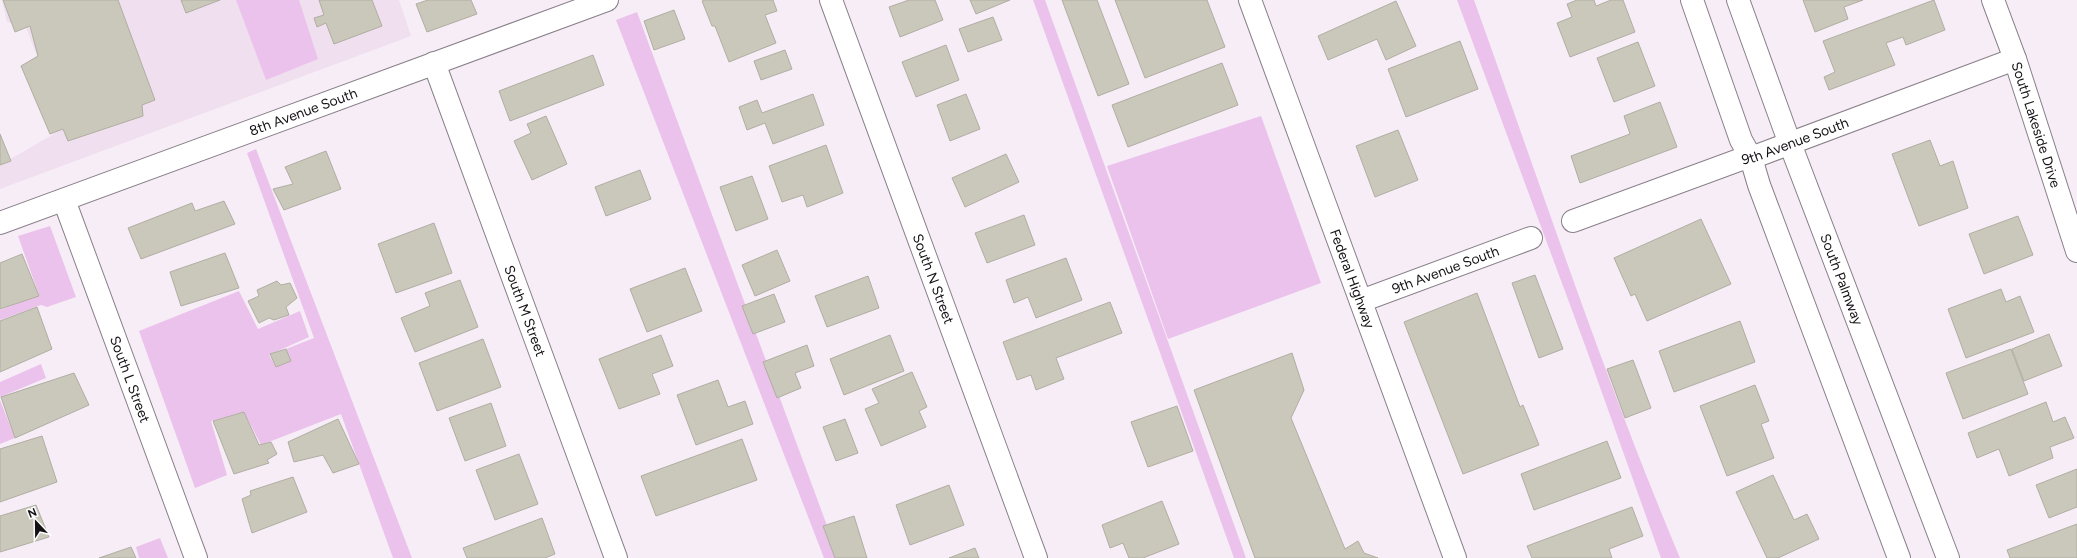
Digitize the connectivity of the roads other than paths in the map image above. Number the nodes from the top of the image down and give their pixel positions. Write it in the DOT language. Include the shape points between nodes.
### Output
graph roads {
  1 [pos="831,0"];
  2 [pos="1250,0"];
  3 [pos="1692,0"];
  4 [pos="1738,0"];
  5 [pos="1993,0"];
  6 [pos="603,1"];
  7 [pos="2015,59"];
  8 [pos="434,63"];
  9 [pos="1791,142"];
  10 [pos="1751,158"];
  11 [pos="64,200"];
  12 [pos="1573,221"];
  13 [pos="0,223"];
  14 [pos="1530,238"];
  15 [pos="2077,251"];
  16 [pos="1361,301"];
  17 [pos="196,558"];
  18 [pos="616,558"];
  19 [pos="1036,558"];
  20 [pos="1455,558"];
  21 [pos="1898,558"];
  22 [pos="1948,558"];
  1 -- 19 [label="street, South N Street"];
  2 -- 16 [label="street, Federal Highway"];
  3 -- 10 [label="street" via="1741,140"];
  4 -- 9 [label="street, South Palmway"];
  5 -- 7 [label="street, South Lakeside Drive"];
  6 -- 8 [label="street, 8th Avenue South"];
  7 -- 9 [label="street, 9th Avenue South"];
  7 -- 15 [label="street, South Lakeside Drive"];
  8 -- 11 [label="street, 8th Avenue South"];
  8 -- 18 [label="street, South M Street"];
  9 -- 10 [label="street, 9th Avenue South"];
  9 -- 22 [label="street, South Palmway"];
  10 -- 12 [label="street, 9th Avenue South" via="1739,160"];
  10 -- 21 [label="street"];
  11 -- 13 [label="street, 8th Avenue South"];
  11 -- 17 [label="street, South L Street"];
  14 -- 16 [label="street, 9th Avenue South"];
  16 -- 20 [label="street, Federal Highway"];
}
